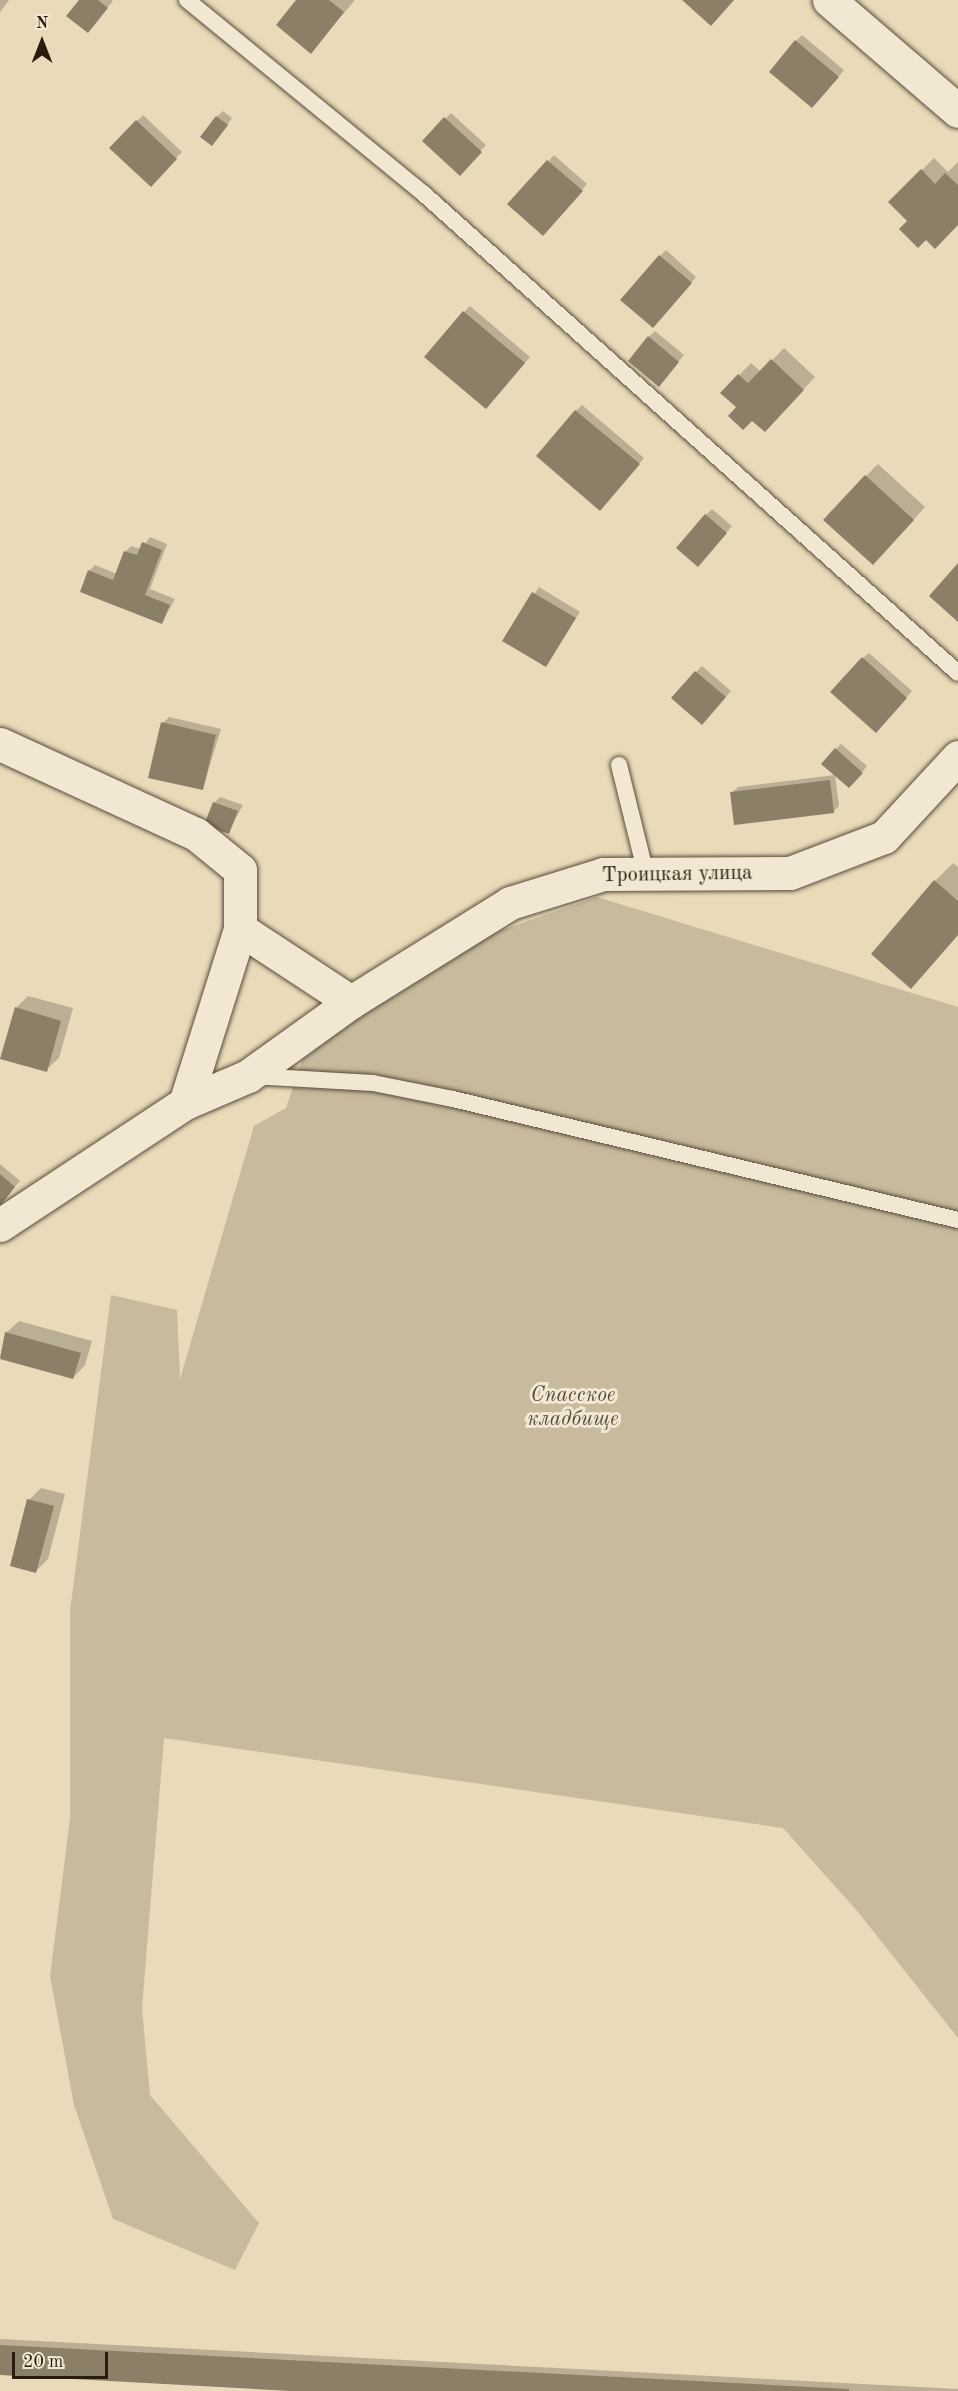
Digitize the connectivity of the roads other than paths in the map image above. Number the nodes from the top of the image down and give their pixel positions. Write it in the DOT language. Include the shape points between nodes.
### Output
graph roads {
  1 [pos="187,0"];
  2 [pos="829,0"];
  3 [pos="958,111"];
  4 [pos="958,673"];
  5 [pos="0,744"];
  6 [pos="958,758"];
  7 [pos="619,765"];
  8 [pos="646,874"];
  9 [pos="240,928"];
  10 [pos="351,1002"];
  11 [pos="248,1076"];
  12 [pos="186,1103"];
  13 [pos="958,1220"];
  14 [pos="0,1225"];
  1 -- 4 [label="lane" via="424,194"];
  2 -- 3 [label="street"];
  5 -- 9 [label="street" via="196,834 240,870"];
  6 -- 8 [label="street, Троицкая улица" via="885,837 790,873"];
  7 -- 8 [label="lane"];
  8 -- 10 [label="street, Троицкая улица" via="603,874 510,903"];
  9 -- 10 [label="street"];
  9 -- 12 [label="street"];
  10 -- 11 [label="street, Троицкая улица"];
  11 -- 12 [label="street, Троицкая улица"];
  11 -- 13 [label="lane" via="373,1083 453,1098"];
  12 -- 14 [label="street, Троицкая улица"];
}
